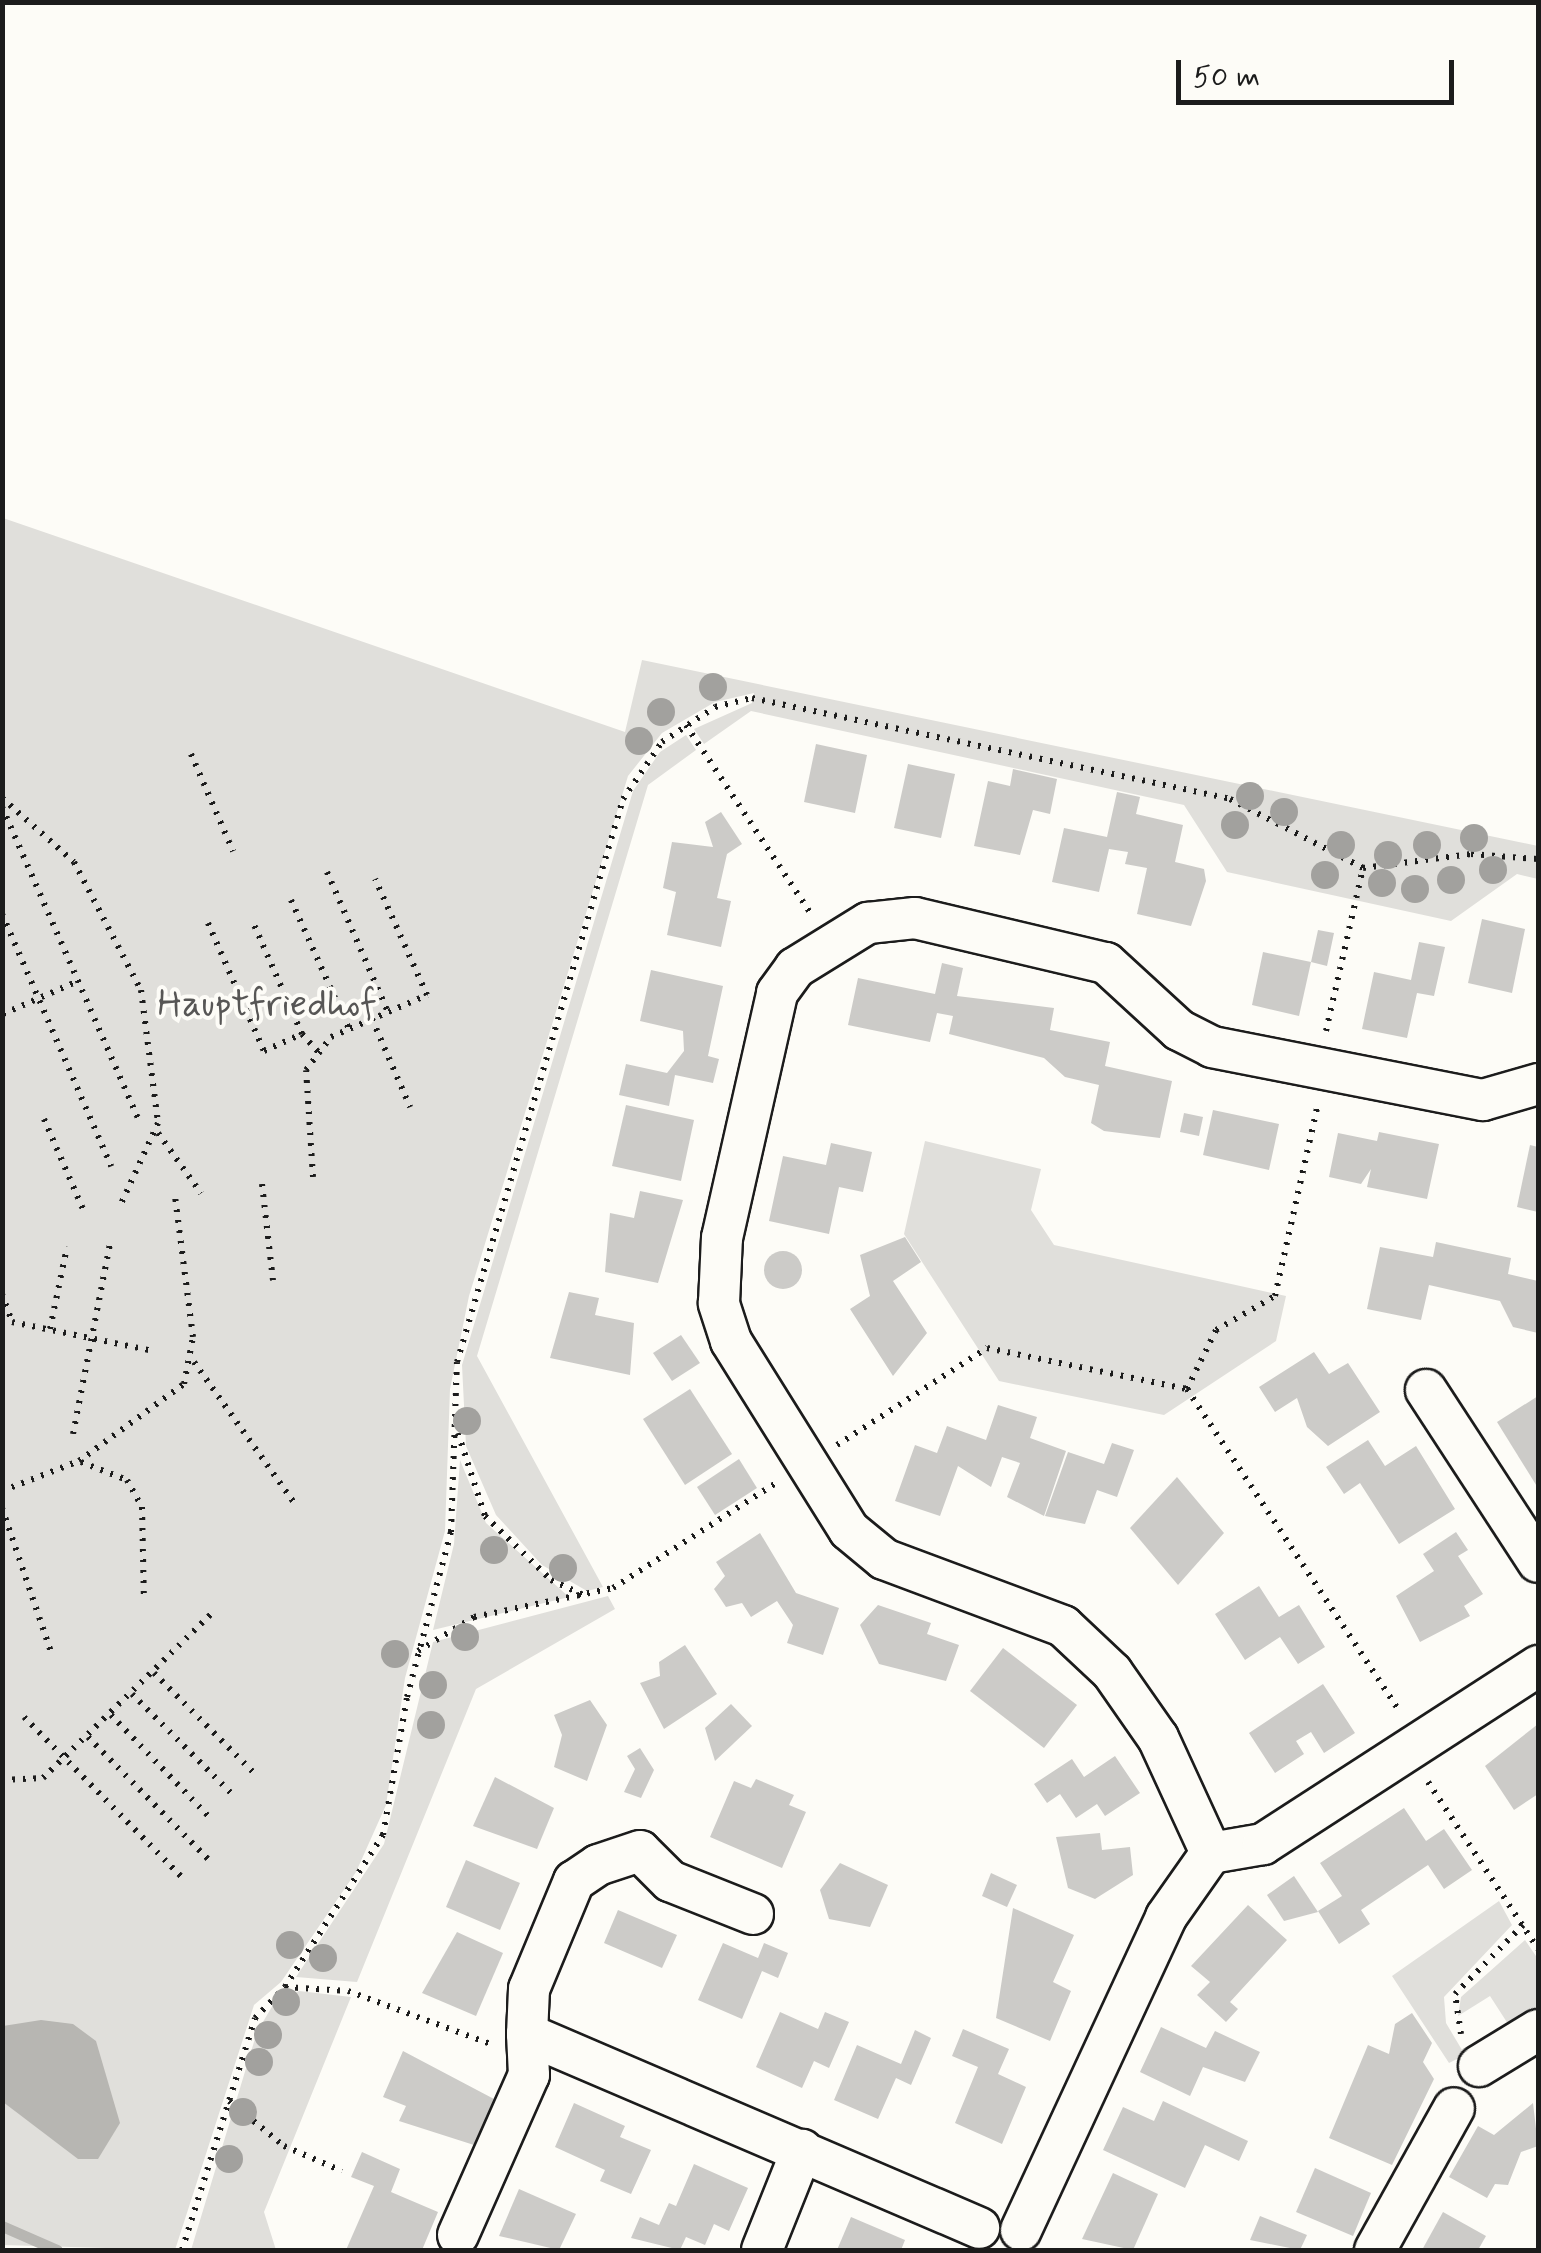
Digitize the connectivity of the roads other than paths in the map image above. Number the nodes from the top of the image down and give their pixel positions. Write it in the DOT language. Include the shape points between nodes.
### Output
graph roads {
  1 [pos="1538,1084"];
  2 [pos="1426,1390"];
  3 [pos="1538,1562"];
  4 [pos="1538,1666"];
  5 [pos="1211,1853"];
  6 [pos="753,1914"];
  7 [pos="1538,2030"];
  8 [pos="527,2034"];
  9 [pos="1479,2066"];
  10 [pos="1454,2108"];
  11 [pos="802,2150"];
  12 [pos="458,2235"];
  13 [pos="970,2239"];
  14 [pos="1029,2240"];
  15 [pos="762,2250"];
  16 [pos="1376,2250"];
  1 -- 5 [label="street" via="1483,1100 1322,1070 1179,1030 1106,963 915,918 868,922 829,944 777,992 722,1238 719,1302 731,1341 849,1530 884,1558 1063,1626 1112,1672 1158,1738"];
  2 -- 3 [label="street"];
  4 -- 5 [label="street" via="1263,1844"];
  5 -- 14 [label="street" via="1166,1918"];
  6 -- 8 [label="street" via="670,1882 640,1851 598,1865 574,1881 529,1989"];
  7 -- 9 [label="street"];
  8 -- 11 [label="street"];
  8 -- 12 [label="street" via="529,2075"];
  10 -- 16 [label="street"];
  11 -- 13 [label="street"];
  11 -- 15 [label="street"];
  13 -- 14 [label="street"];
}
